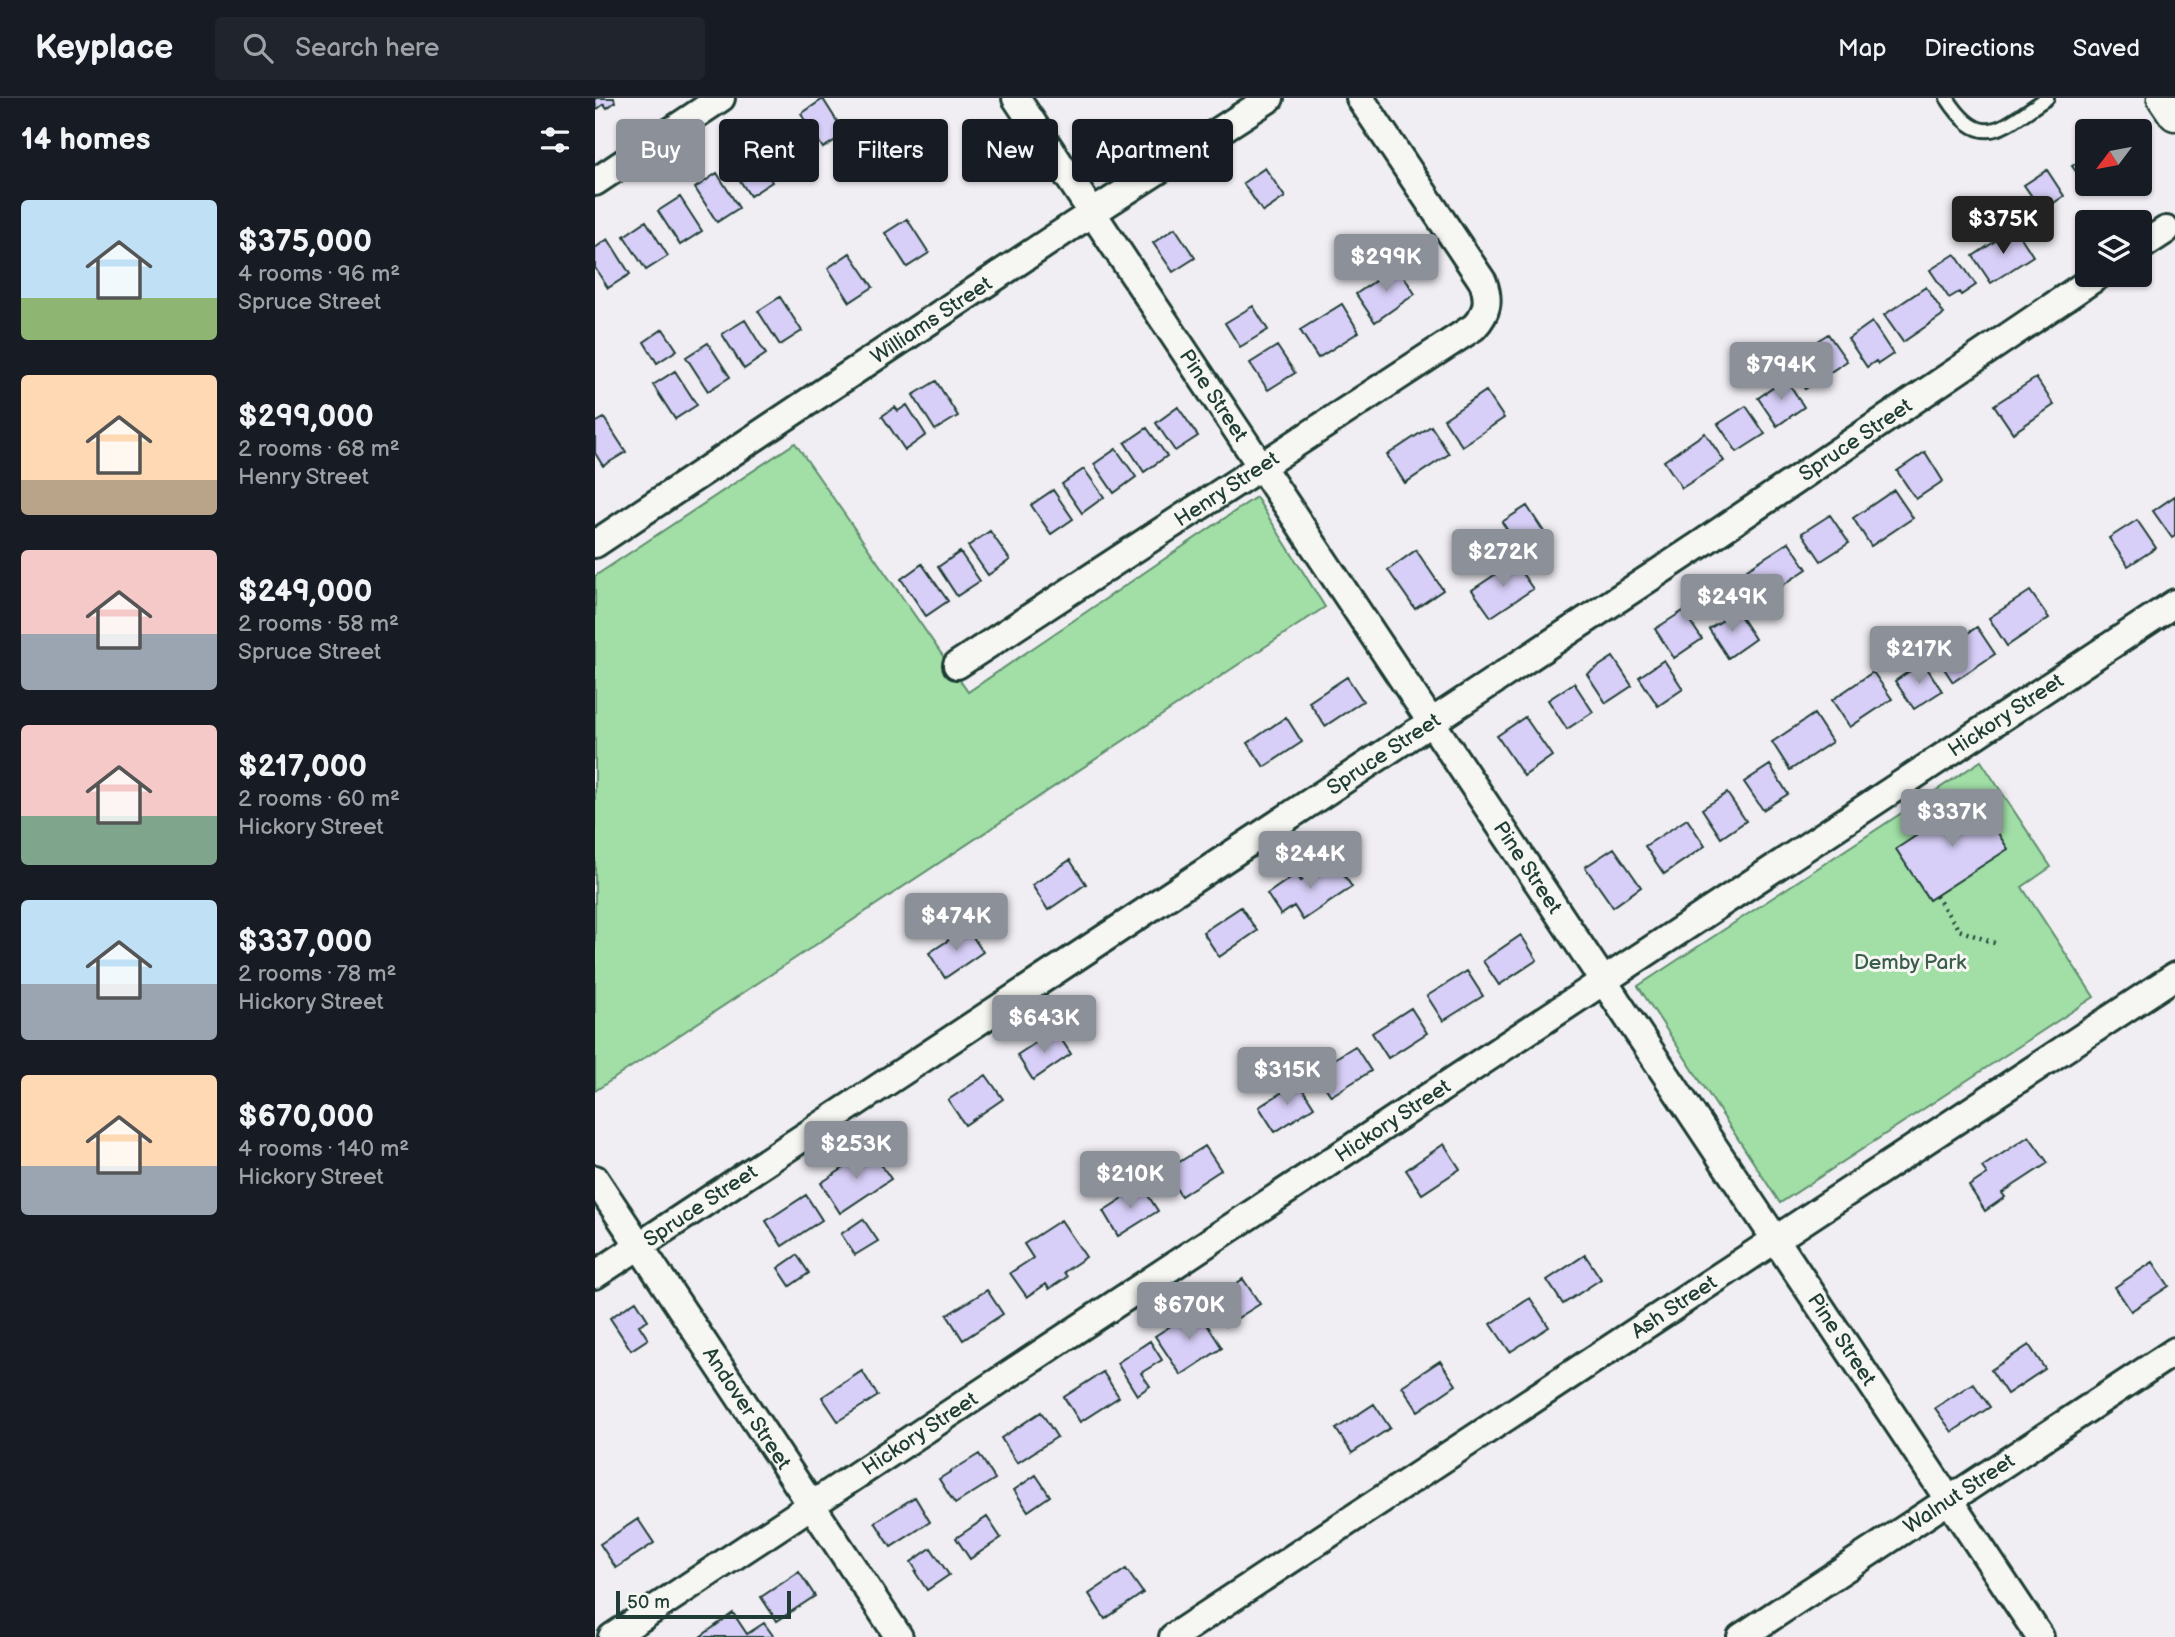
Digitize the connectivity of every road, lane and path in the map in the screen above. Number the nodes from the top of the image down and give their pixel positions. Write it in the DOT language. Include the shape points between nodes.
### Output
graph roads {
  1 [pos="721,98"];
  2 [pos="1016,98"];
  3 [pos="1270,98"];
  4 [pos="1360,98"];
  5 [pos="1947,98"];
  6 [pos="2047,98"];
  7 [pos="2164,98"];
  8 [pos="2175,114"];
  9 [pos="595,182"];
  10 [pos="1092,213"];
  11 [pos="2166,230"];
  12 [pos="2152,239"];
  13 [pos="2081,287"];
  14 [pos="1261,467"];
  15 [pos="595,544"];
  16 [pos="2175,603"];
  17 [pos="957,665"];
  18 [pos="1431,722"];
  19 [pos="1935,896"];
  20 [pos="1997,944"];
  21 [pos="2175,976"];
  22 [pos="1604,981"];
  23 [pos="595,1180"];
  24 [pos="1776,1240"];
  25 [pos="639,1246"];
  26 [pos="595,1275"];
  27 [pos="2175,1351"];
  28 [pos="1949,1500"];
  29 [pos="812,1505"];
  30 [pos="612,1637"];
  31 [pos="899,1637"];
  32 [pos="1173,1637"];
  33 [pos="1741,1637"];
  34 [pos="2040,1637"];
  1 -- 9 [label="street"];
  2 -- 10 [label="street, Pine Street"];
  3 -- 10 [label="street, Williams Street"];
  4 -- 14 [label="street, Henry Street" via="1483,282 1487,306 1474,327"];
  5 -- 6 [label="lane" via="1967,124 1993,131"];
  7 -- 8 [label="street"];
  10 -- 14 [label="street, Pine Street"];
  10 -- 15 [label="street, Williams Street"];
  11 -- 12 [label="street"];
  13 -- 18 [label="street, Spruce Street"];
  14 -- 17 [label="street, Henry Street"];
  14 -- 18 [label="street, Pine Street"];
  16 -- 22 [label="street, Hickory Street"];
  18 -- 22 [label="street, Pine Street"];
  18 -- 25 [label="street, Spruce Street"];
  19 -- 20 [label="path" via="1959,930"];
  21 -- 24 [label="street, Ash Street"];
  22 -- 24 [label="street, Pine Street"];
  22 -- 29 [label="street, Hickory Street"];
  23 -- 25 [label="street, Andover Street"];
  24 -- 28 [label="street, Pine Street"];
  24 -- 32 [label="street, Ash Street"];
  25 -- 26 [label="street, Spruce Street"];
  25 -- 29 [label="street, Andover Street"];
  27 -- 28 [label="street, Walnut Street"];
  28 -- 33 [label="street, Walnut Street"];
  28 -- 34 [label="street, Pine Street"];
  29 -- 30 [label="street, Hickory Street"];
  29 -- 31 [label="street, Andover Street"];
}
